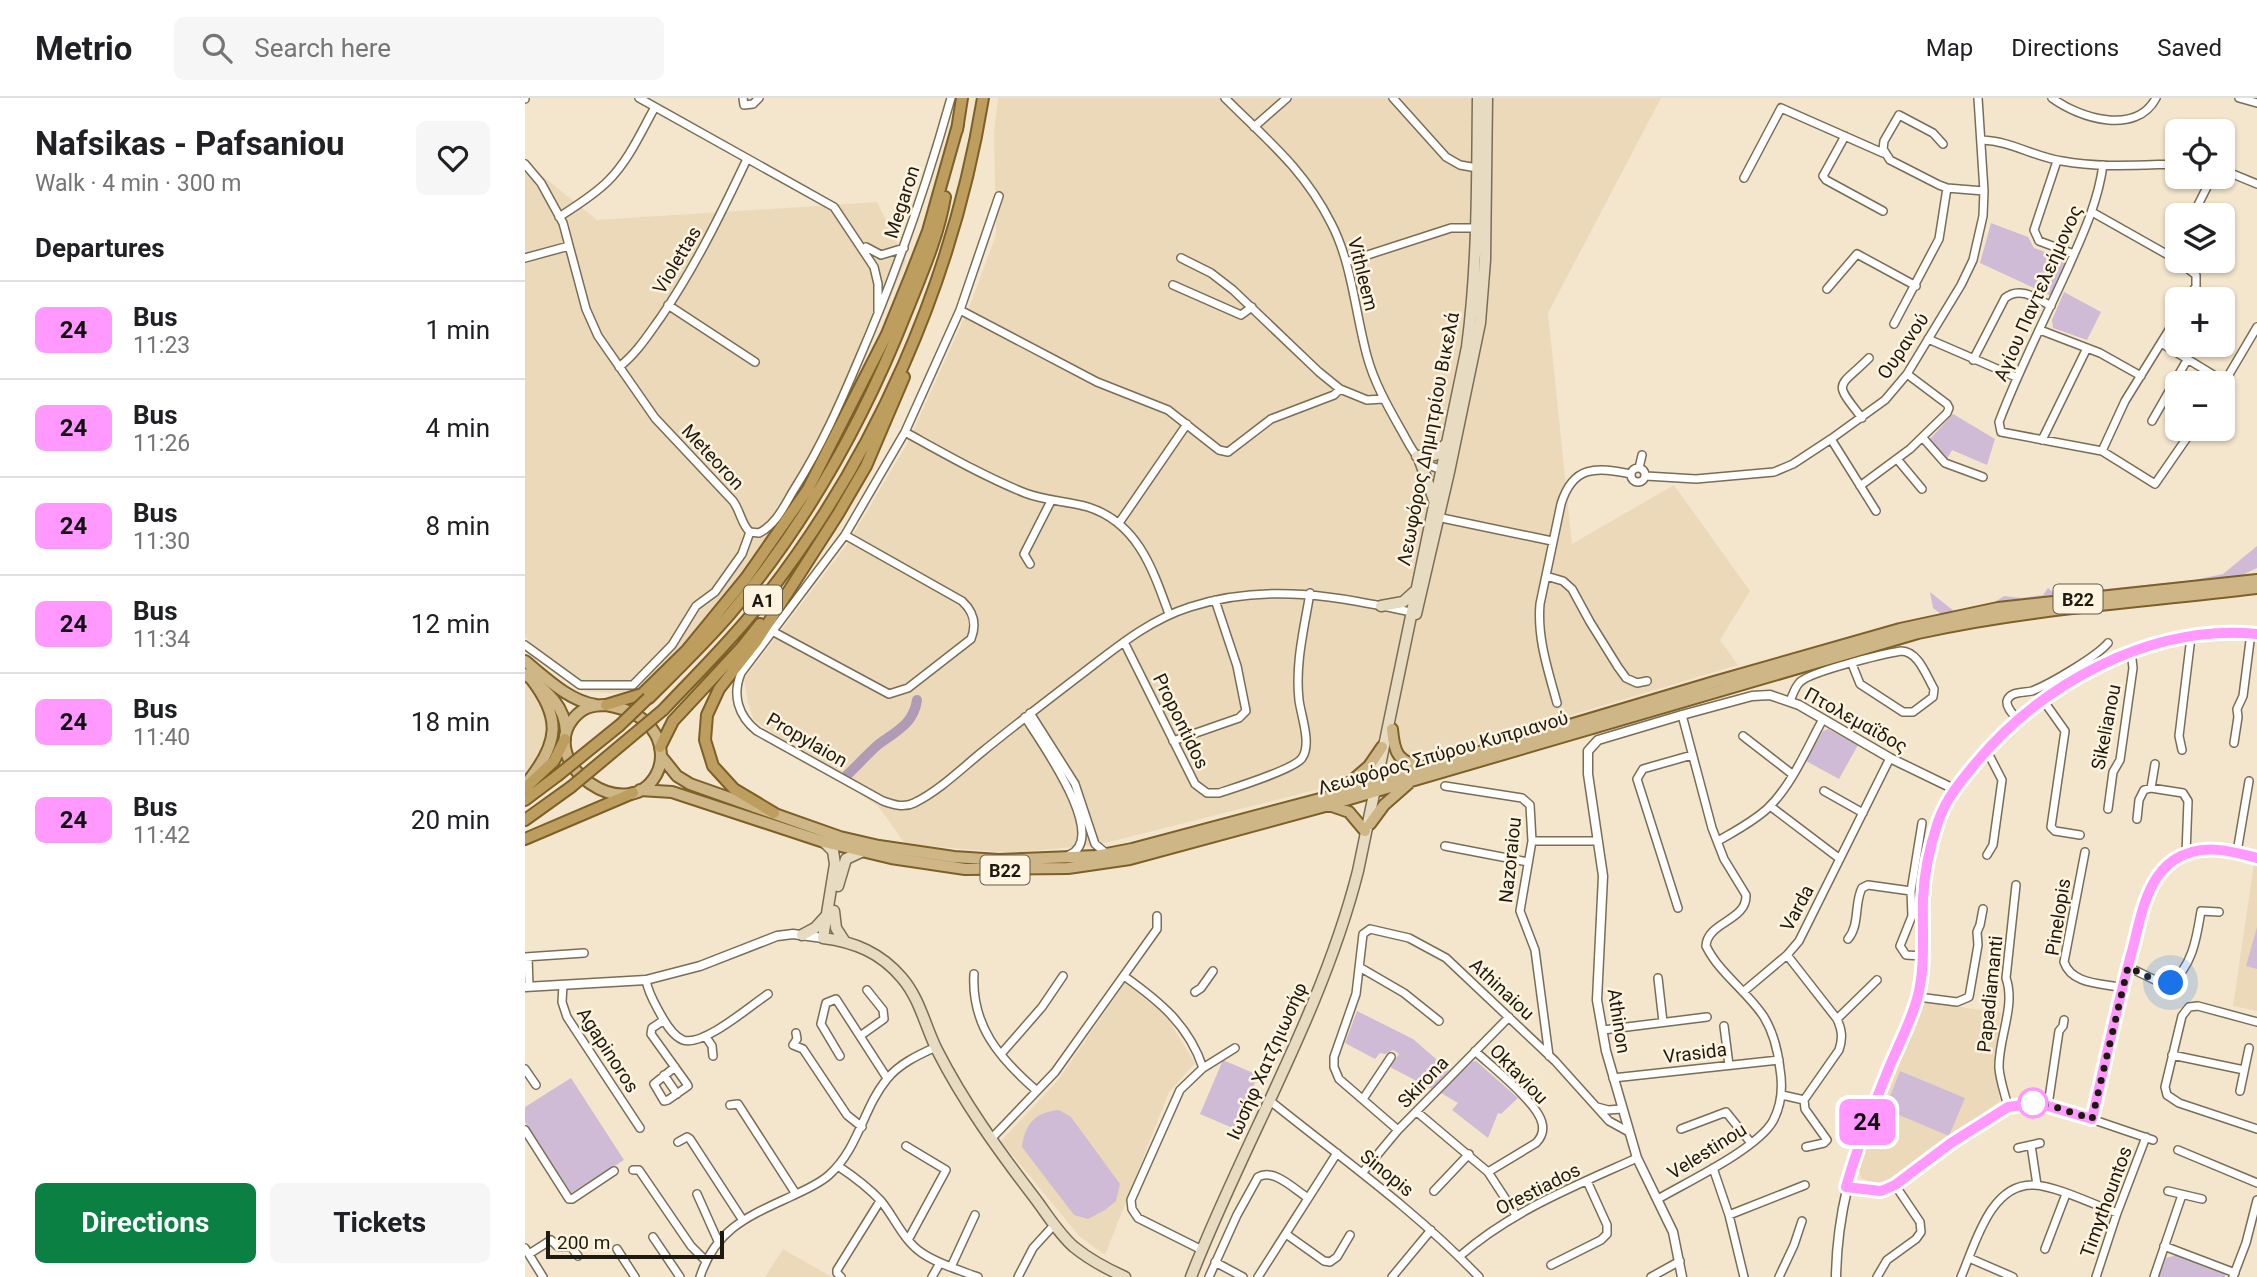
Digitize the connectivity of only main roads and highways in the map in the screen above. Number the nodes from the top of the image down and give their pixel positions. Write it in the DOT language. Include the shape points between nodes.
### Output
graph roads {
  1 [pos="962,98"];
  2 [pos="983,98"];
  3 [pos="1478,98"];
  4 [pos="1487,98"];
  5 [pos="958,125"];
  6 [pos="934,292"];
  7 [pos="908,307"];
  8 [pos="836,437"];
  9 [pos="1448,441"];
  10 [pos="1446,471"];
  11 [pos="1435,504"];
  12 [pos="1436,516"];
  13 [pos="796,578"];
  14 [pos="2257,580"];
  15 [pos="2257,588"];
  16 [pos="1414,592"];
  17 [pos="1381,606"];
  18 [pos="1413,612"];
  19 [pos="525,661"];
  20 [pos="529,677"];
  21 [pos="602,705"];
  22 [pos="1582,726"];
  23 [pos="1392,729"];
  24 [pos="565,737"];
  25 [pos="1382,747"];
  26 [pos="660,751"];
  27 [pos="1426,767"];
  28 [pos="1414,779"];
  29 [pos="1376,786"];
  30 [pos="525,787"];
  31 [pos="637,792"];
  32 [pos="525,800"];
  33 [pos="1332,800"];
  34 [pos="775,813"];
  35 [pos="525,820"];
  36 [pos="1367,828"];
  37 [pos="525,839"];
  38 [pos="824,842"];
  39 [pos="860,852"];
  40 [pos="830,912"];
  41 [pos="802,935"];
  42 [pos="845,942"];
  43 [pos="1125,1277"];
  44 [pos="1191,1277"];
  1 -- 5 [label="highway, A1"];
  2 -- 6 [label="highway, A1" via="959,211"];
  3 -- 9 [label="main road, Λεωφόρος Δημητρίου Βικελά" via="1473,298"];
  4 -- 10 [label="main road, Λεωφόρος Δημητρίου Βικελά" via="1482,304 1473,364"];
  5 -- 7 [label="highway, A1" via="939,226"];
  5 -- 8 [label="highway" via="923,244 887,334"];
  6 -- 13 [label="highway" via="866,466"];
  6 -- 35 [label="highway, A1, bridge" via="888,397 824,514 748,619 663,710"];
  7 -- 8 [label="highway"];
  7 -- 32 [label="highway, A1, bridge" via="863,412 812,503 731,612 611,732"];
  8 -- 21 [label="highway" via="795,510 700,635 642,694"];
  9 -- 10 [label="main road, Λεωφόρος Δημητρίου Βικελά"];
  9 -- 11 [label="main road" via="1435,456 1418,458"];
  10 -- 11 [label="main road, Λεωφόρος Δημητρίου Βικελά"];
  10 -- 12 [label="main road, Λεωφόρος Δημητρίου Βικελά"];
  11 -- 12 [label="main road, Λεωφόρος Δημητρίου Βικελά"];
  12 -- 16 [label="main road, Λεωφόρος Δημητρίου Βικελά"];
  12 -- 18 [label="main road, Λεωφόρος Δημητρίου Βικελά"];
  13 -- 26 [label="highway" via="741,648 673,721"];
  13 -- 34 [label="highway" via="719,690 706,728 708,753 720,775 748,800"];
  14 -- 22 [label="main road, Λεωφόρος Σπύρου Κυπριανού / B22" via="2046,602 1940,620"];
  15 -- 22 [label="main road, Λεωφόρος Σπύρου Κυπριανού / B22" via="2049,610 1940,628"];
  16 -- 17 [label="main road" via="1403,602"];
  16 -- 18 [label="main road, Λεωφόρος Δημητρίου Βικελά"];
  18 -- 23 [label="main road, Λεωφόρος Δημητρίου Βικελά"];
  18 -- 25 [label="main road, Λεωφόρος Δημητρίου Βικελά"];
  19 -- 21 [label="main road, B22" via="576,699"];
  20 -- 24 [label="main road, B22" via="558,704"];
  20 -- 30 [label="main road" via="549,705 553,733"];
  21 -- 24 [label="main road" via="580,712"];
  21 -- 26 [label="main road, B22" via="628,710 643,720 656,735"];
  22 -- 27 [label="main road, Λεωφόρος Σπύρου Κυπριανού / B22"];
  22 -- 28 [label="main road, Λεωφόρος Σπύρου Κυπριανού / B22"];
  23 -- 27 [label="main road" via="1399,757"];
  23 -- 29 [label="main road, Λεωφόρος Δημητρίου Βικελά"];
  24 -- 30 [label="highway" via="554,761"];
  24 -- 31 [label="main road, B22" via="569,759 584,779 619,796"];
  25 -- 29 [label="main road, Λεωφόρος Δημητρίου Βικελά"];
  25 -- 33 [label="main road" via="1369,766"];
  26 -- 31 [label="main road" via="657,774"];
  26 -- 34 [label="main road, Λεωφόρος Σπύρου Κυπριανού / B22" via="682,780"];
  27 -- 29 [label="main road, Λεωφόρος Σπύρου Κυπριανού / B22"];
  28 -- 29 [label="main road, Λεωφόρος Σπύρου Κυπριανού / B22"];
  28 -- 36 [label="main road" via="1388,800"];
  29 -- 33 [label="main road, Λεωφόρος Σπύρου Κυπριανού / B22"];
  29 -- 36 [label="main road, Ιωσήφ Χατζηιωσήφ"];
  31 -- 37 [label="highway"];
  31 -- 38 [label="main road, Λεωφόρος Σπύρου Κυπριανού / B22" via="672,792"];
  33 -- 34 [label="main road, Λεωφόρος Σπύρου Κυπριανού / B22" via="1107,854 999,860 919,853 840,837"];
  33 -- 36 [label="main road"];
  33 -- 39 [label="main road, Λεωφόρος Σπύρου Κυπριανού / B22" via="1142,856 1068,868 965,869"];
  36 -- 44 [label="main road, Ιωσήφ Χατζηιωσήφ" via="1331,957"];
  38 -- 39 [label="main road, Λεωφόρος Σπύρου Κυπριανού / B22"];
  38 -- 40 [label="main road" via="835,858"];
  39 -- 40 [label="main road" via="843,863"];
  40 -- 41 [label="main road"];
  40 -- 42 [label="main road"];
  40 -- 42 [label="main road" via="826,938"];
  42 -- 43 [label="main road" via="877,955 904,979 963,1099 1054,1225 1073,1247"];
}
